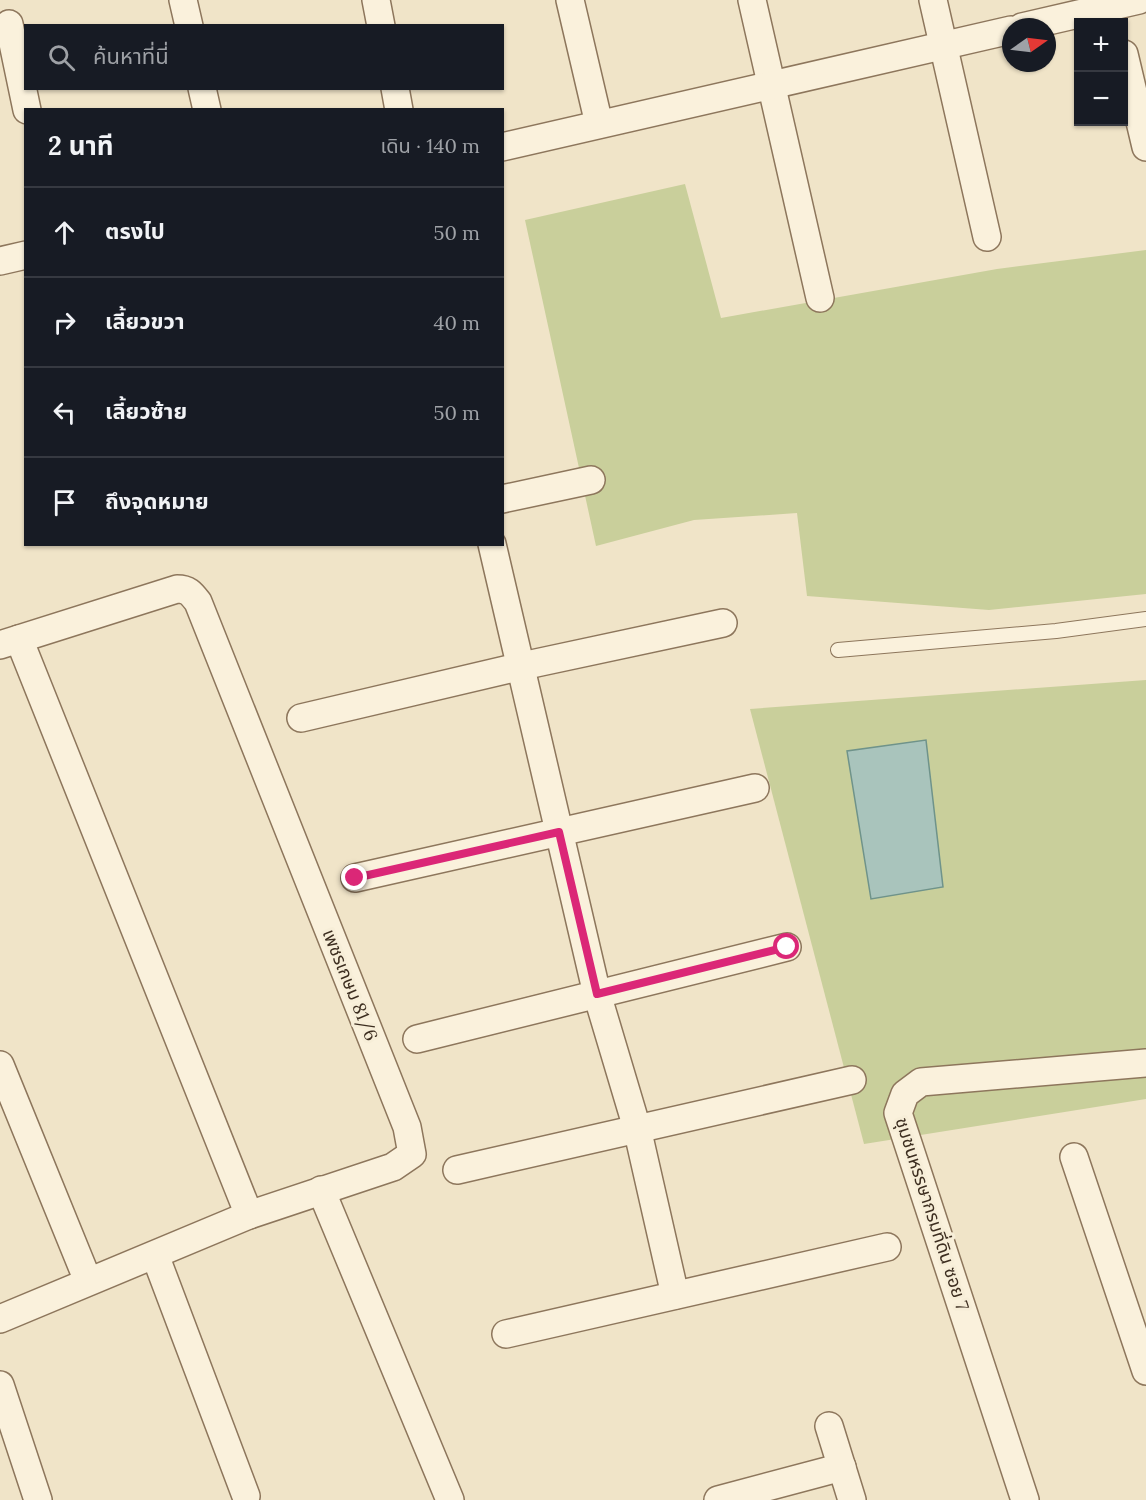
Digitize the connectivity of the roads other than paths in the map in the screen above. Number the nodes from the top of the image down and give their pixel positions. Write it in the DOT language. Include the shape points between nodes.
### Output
graph roads {
  1 [pos="183,0"];
  2 [pos="376,0"];
  3 [pos="570,0"];
  4 [pos="752,0"];
  5 [pos="933,0"];
  6 [pos="1139,0"];
  7 [pos="1113,10"];
  8 [pos="1056,21"];
  9 [pos="9,24"];
  10 [pos="189,24"];
  11 [pos="381,24"];
  12 [pos="1002,32"];
  13 [pos="944,45"];
  14 [pos="1128,71"];
  15 [pos="771,86"];
  16 [pos="202,90"];
  17 [pos="395,90"];
  18 [pos="27,108"];
  19 [pos="207,108"];
  20 [pos="399,108"];
  21 [pos="599,124"];
  22 [pos="504,147"];
  23 [pos="1146,147"];
  24 [pos="987,237"];
  25 [pos="24,255"];
  26 [pos="0,261"];
  27 [pos="820,298"];
  28 [pos="591,480"];
  29 [pos="504,499"];
  30 [pos="492,546"];
  31 [pos="1146,619"];
  32 [pos="723,623"];
  33 [pos="10,642"];
  34 [pos="838,650"];
  35 [pos="522,666"];
  36 [pos="301,718"];
  37 [pos="755,789"];
  38 [pos="559,832"];
  39 [pos="355,878"];
  40 [pos="787,947"];
  41 [pos="597,994"];
  42 [pos="417,1039"];
  43 [pos="1146,1063"];
  44 [pos="0,1065"];
  45 [pos="852,1080"];
  46 [pos="637,1128"];
  47 [pos="1074,1157"];
  48 [pos="457,1170"];
  49 [pos="321,1190"];
  50 [pos="249,1215"];
  51 [pos="887,1247"];
  52 [pos="154,1254"];
  53 [pos="88,1281"];
  54 [pos="675,1295"];
  55 [pos="0,1319"];
  56 [pos="506,1334"];
  57 [pos="1146,1371"];
  58 [pos="0,1385"];
  59 [pos="829,1426"];
  60 [pos="842,1467"];
  61 [pos="246,1496"];
  62 [pos="38,1500"];
  63 [pos="450,1500"];
  64 [pos="718,1500"];
  65 [pos="852,1500"];
  66 [pos="1025,1500"];
  1 -- 10 [label="street"];
  2 -- 11 [label="street"];
  3 -- 21 [label="street"];
  4 -- 15 [label="street"];
  5 -- 13 [label="street"];
  6 -- 7 [label="street"];
  7 -- 8 [label="street"];
  9 -- 18 [label="street"];
  12 -- 13 [label="street"];
  13 -- 15 [label="street"];
  13 -- 24 [label="street"];
  14 -- 23 [label="street"];
  15 -- 21 [label="street"];
  15 -- 27 [label="street"];
  16 -- 19 [label="street"];
  17 -- 20 [label="street"];
  21 -- 22 [label="street"];
  25 -- 26 [label="street"];
  28 -- 29 [label="street"];
  30 -- 35 [label="street"];
  31 -- 34 [label="lane"];
  32 -- 35 [label="street"];
  33 -- 49 [label="street, เพชรเกษม 81/6" via="177,589 186,589 198,602 407,1127 412,1154 393,1167"];
  33 -- 50 [label="street"];
  35 -- 36 [label="street"];
  35 -- 38 [label="street"];
  37 -- 38 [label="street"];
  38 -- 39 [label="street"];
  38 -- 41 [label="street"];
  40 -- 41 [label="street"];
  41 -- 42 [label="street"];
  41 -- 46 [label="street"];
  43 -- 66 [label="street, ชุมชนหรรษากรมที่ดิน ซอย 7" via="921,1082 904,1094 898,1113"];
  44 -- 53 [label="street"];
  45 -- 46 [label="street"];
  46 -- 48 [label="street"];
  46 -- 54 [label="street"];
  47 -- 57 [label="street"];
  49 -- 50 [label="street, เพชรเกษม 81/6"];
  49 -- 63 [label="street"];
  50 -- 52 [label="street, เพชรเกษม 81/6"];
  51 -- 54 [label="street"];
  52 -- 53 [label="street, เพชรเกษม 81/6"];
  52 -- 61 [label="street"];
  53 -- 55 [label="street, เพชรเกษม 81/6"];
  54 -- 56 [label="street"];
  58 -- 62 [label="street"];
  59 -- 60 [label="street"];
  60 -- 64 [label="street"];
  60 -- 65 [label="street"];
}
